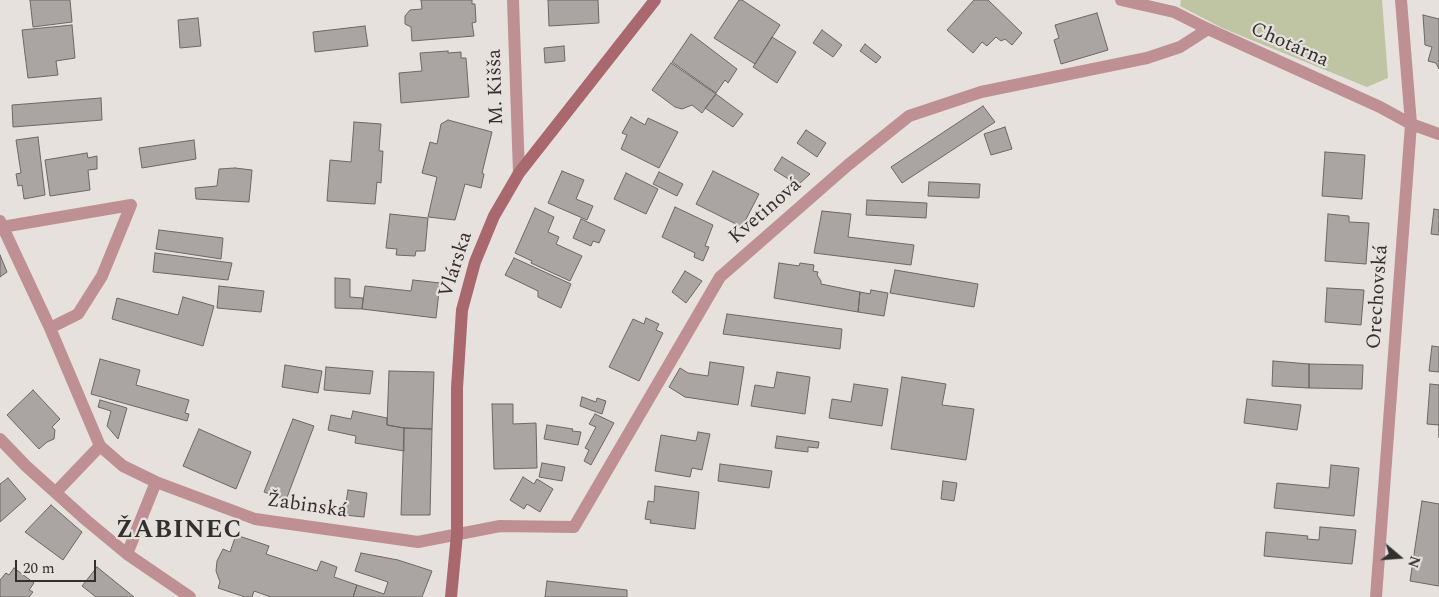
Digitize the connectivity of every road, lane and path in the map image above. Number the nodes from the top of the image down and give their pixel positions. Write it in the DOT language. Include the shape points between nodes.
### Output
graph roads {
  1 [pos="513,0"];
  2 [pos="655,0"];
  3 [pos="1121,0"];
  4 [pos="1401,0"];
  5 [pos="1208,29"];
  6 [pos="1410,124"];
  7 [pos="1439,134"];
  8 [pos="519,173"];
  9 [pos="1,224"];
  10 [pos="50,328"];
  11 [pos="0,439"];
  12 [pos="100,446"];
  13 [pos="156,482"];
  14 [pos="56,492"];
  15 [pos="457,534"];
  16 [pos="127,554"];
  17 [pos="190,597"];
  18 [pos="451,597"];
  19 [pos="1376,597"];
  1 -- 8 [label="street, M. Kišša"];
  2 -- 8 [label="main road, Vlárska"];
  3 -- 5 [label="street, Chotárna" via="1174,12"];
  4 -- 6 [label="street, Orechovská"];
  5 -- 6 [label="street, Chotárna" via="1380,107"];
  5 -- 15 [label="street, Kvetinová" via="1180,47 1147,58 981,92 909,116 720,278 574,527 500,526"];
  6 -- 7 [label="street, Chotárna"];
  6 -- 19 [label="street, Orechovská"];
  8 -- 15 [label="main road, Vlárska" via="494,216 474,262 462,310 457,388"];
  9 -- 10 [label="street, Žabinská"];
  9 -- 10 [label="street, Žabinská" via="130,205 102,276 78,314"];
  10 -- 12 [label="street, Žabinská"];
  11 -- 14 [label="street"];
  12 -- 13 [label="street, Žabinská" via="123,466"];
  12 -- 14 [label="street"];
  13 -- 15 [label="street, Žabinská" via="255,519 418,542"];
  13 -- 16 [label="street"];
  14 -- 16 [label="street"];
  15 -- 18 [label="main road, Vlárska"];
  16 -- 17 [label="street"];
}
